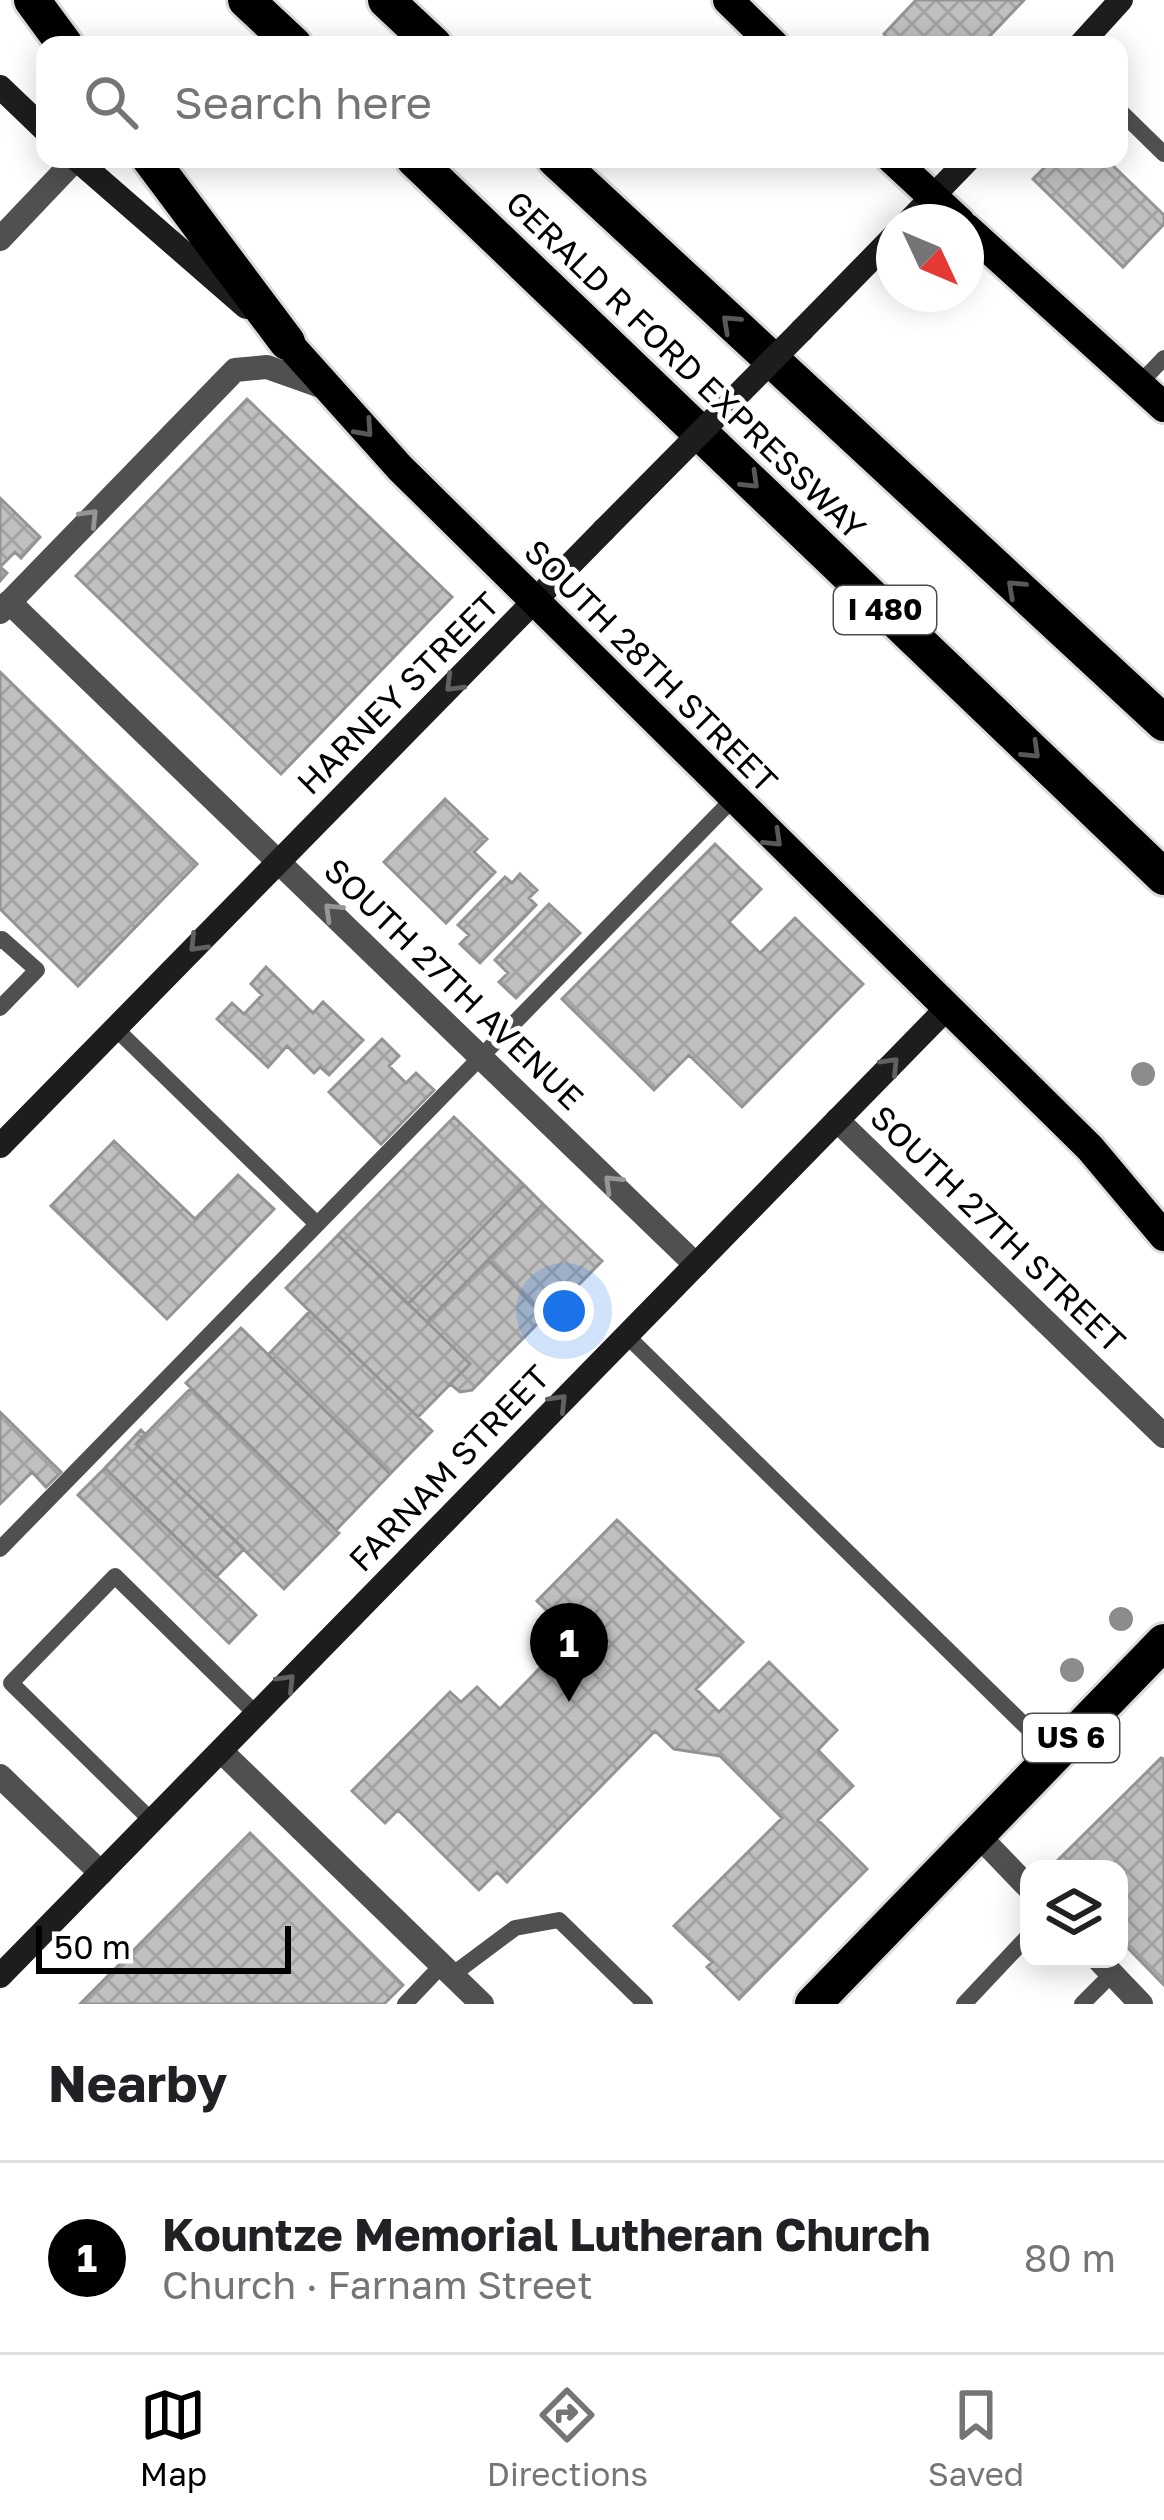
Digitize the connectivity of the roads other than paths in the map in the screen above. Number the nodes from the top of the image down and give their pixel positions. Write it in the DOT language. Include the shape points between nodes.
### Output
graph roads {
  1 [pos="32,0"];
  2 [pos="246,0"];
  3 [pos="386,0"];
  4 [pos="728,0"];
  5 [pos="1121,0"];
  6 [pos="58,36"];
  7 [pos="284,36"];
  8 [pos="424,36"];
  9 [pos="765,36"];
  10 [pos="1088,36"];
  11 [pos="0,87"];
  12 [pos="1128,119"];
  13 [pos="36,121"];
  14 [pos="1164,154"];
  15 [pos="67,168"];
  16 [pos="86,168"];
  17 [pos="157,168"];
  18 [pos="423,168"];
  19 [pos="565,168"];
  20 [pos="901,168"];
  21 [pos="960,168"];
  22 [pos="932,198"];
  23 [pos="926,204"];
  24 [pos="939,204"];
  25 [pos="0,239"];
  26 [pos="984,244"];
  27 [pos="876,255"];
  28 [pos="287,342"];
  29 [pos="1164,358"];
  30 [pos="1139,384"];
  31 [pos="329,389"];
  32 [pos="1164,407"];
  33 [pos="535,601"];
  34 [pos="4,607"];
  35 [pos="1164,723"];
  36 [pos="734,799"];
  37 [pos="278,861"];
  38 [pos="1164,878"];
  39 [pos="0,941"];
  40 [pos="0,1008"];
  41 [pos="947,1008"];
  42 [pos="115,1028"];
  43 [pos="482,1055"];
  44 [pos="837,1120"];
  45 [pos="0,1146"];
  46 [pos="317,1224"];
  47 [pos="1164,1236"];
  48 [pos="696,1264"];
  49 [pos="625,1334"];
  50 [pos="1164,1436"];
  51 [pos="0,1549"];
  52 [pos="1164,1642"];
  53 [pos="256,1714"];
  54 [pos="221,1750"];
  55 [pos="1054,1755"];
  56 [pos="0,1776"];
  57 [pos="152,1821"];
  58 [pos="977,1834"];
  59 [pos="101,1873"];
  60 [pos="1020,1879"];
  61 [pos="1020,1945"];
  62 [pos="1104,1968"];
  63 [pos="1107,1968"];
  64 [pos="447,1970"];
  65 [pos="0,1976"];
  66 [pos="405,2004"];
  67 [pos="482,2004"];
  68 [pos="645,2004"];
  69 [pos="813,2004"];
  70 [pos="964,2004"];
  71 [pos="1082,2004"];
  72 [pos="1141,2004"];
  1 -- 6 [label="highway"];
  2 -- 7 [label="highway"];
  3 -- 8 [label="highway"];
  4 -- 9 [label="main road"];
  5 -- 10 [label="main road"];
  11 -- 13 [label="main road"];
  12 -- 14 [label="lane"];
  15 -- 25 [label="street"];
  16 -- 28 [label="main road, SOUTH 28TH STREET"];
  17 -- 28 [label="highway"];
  18 -- 38 [label="highway, GERALD R FORD EXPRESSWAY / I 480, one-way"];
  35 -- 19 [label="highway, GERALD R FORD EXPRESSWAY, one-way"];
  20 -- 22 [label="main road"];
  21 -- 22 [label="main road"];
  22 -- 23 [label="main road"];
  22 -- 24 [label="main road"];
  26 -- 30 [label="main road"];
  27 -- 33 [label="main road, HARNEY STREET, bridge"];
  28 -- 31 [label="main road, SOUTH 28TH STREET"];
  29 -- 30 [label="lane"];
  30 -- 32 [label="main road"];
  31 -- 33 [label="main road, SOUTH 28TH STREET, one-way"];
  34 -- 31 [label="street, one-way" via="235,370 267,367"];
  33 -- 36 [label="main road, SOUTH 28TH STREET"];
  33 -- 37 [label="main road, HARNEY STREET, one-way"];
  34 -- 37 [label="street, SOUTH 27TH AVENUE"];
  36 -- 41 [label="main road, SOUTH 28TH STREET, one-way"];
  36 -- 43 [label="lane"];
  37 -- 42 [label="main road, HARNEY STREET, one-way"];
  43 -- 37 [label="street, SOUTH 27TH AVENUE, one-way"];
  39 -- 40 [label="lane" via="37,970"];
  44 -- 41 [label="main road, FARNAM STREET, one-way"];
  41 -- 47 [label="main road, SOUTH 28TH STREET" via="1090,1148"];
  42 -- 45 [label="main road, HARNEY STREET"];
  42 -- 46 [label="lane"];
  43 -- 46 [label="lane"];
  48 -- 43 [label="street, SOUTH 27TH AVENUE, one-way"];
  44 -- 48 [label="main road, FARNAM STREET"];
  44 -- 50 [label="street, SOUTH 27TH STREET"];
  46 -- 51 [label="lane"];
  48 -- 49 [label="main road, FARNAM STREET"];
  53 -- 49 [label="main road, FARNAM STREET, one-way"];
  49 -- 55 [label="lane"];
  52 -- 55 [label="highway, US 6"];
  53 -- 54 [label="main road, FARNAM STREET"];
  53 -- 57 [label="lane" via="115,1576 40,1653 11,1684"];
  54 -- 57 [label="main road, FARNAM STREET"];
  54 -- 64 [label="street"];
  55 -- 58 [label="highway, US 6"];
  56 -- 59 [label="street"];
  57 -- 59 [label="main road, FARNAM STREET"];
  58 -- 60 [label="street"];
  58 -- 69 [label="highway, US 6"];
  59 -- 65 [label="main road, FARNAM STREET"];
  61 -- 70 [label="lane"];
  62 -- 71 [label="lane"];
  63 -- 72 [label="street"];
  64 -- 66 [label="lane"];
  64 -- 67 [label="street"];
  64 -- 68 [label="lane" via="514,1928 559,1920"];
}
